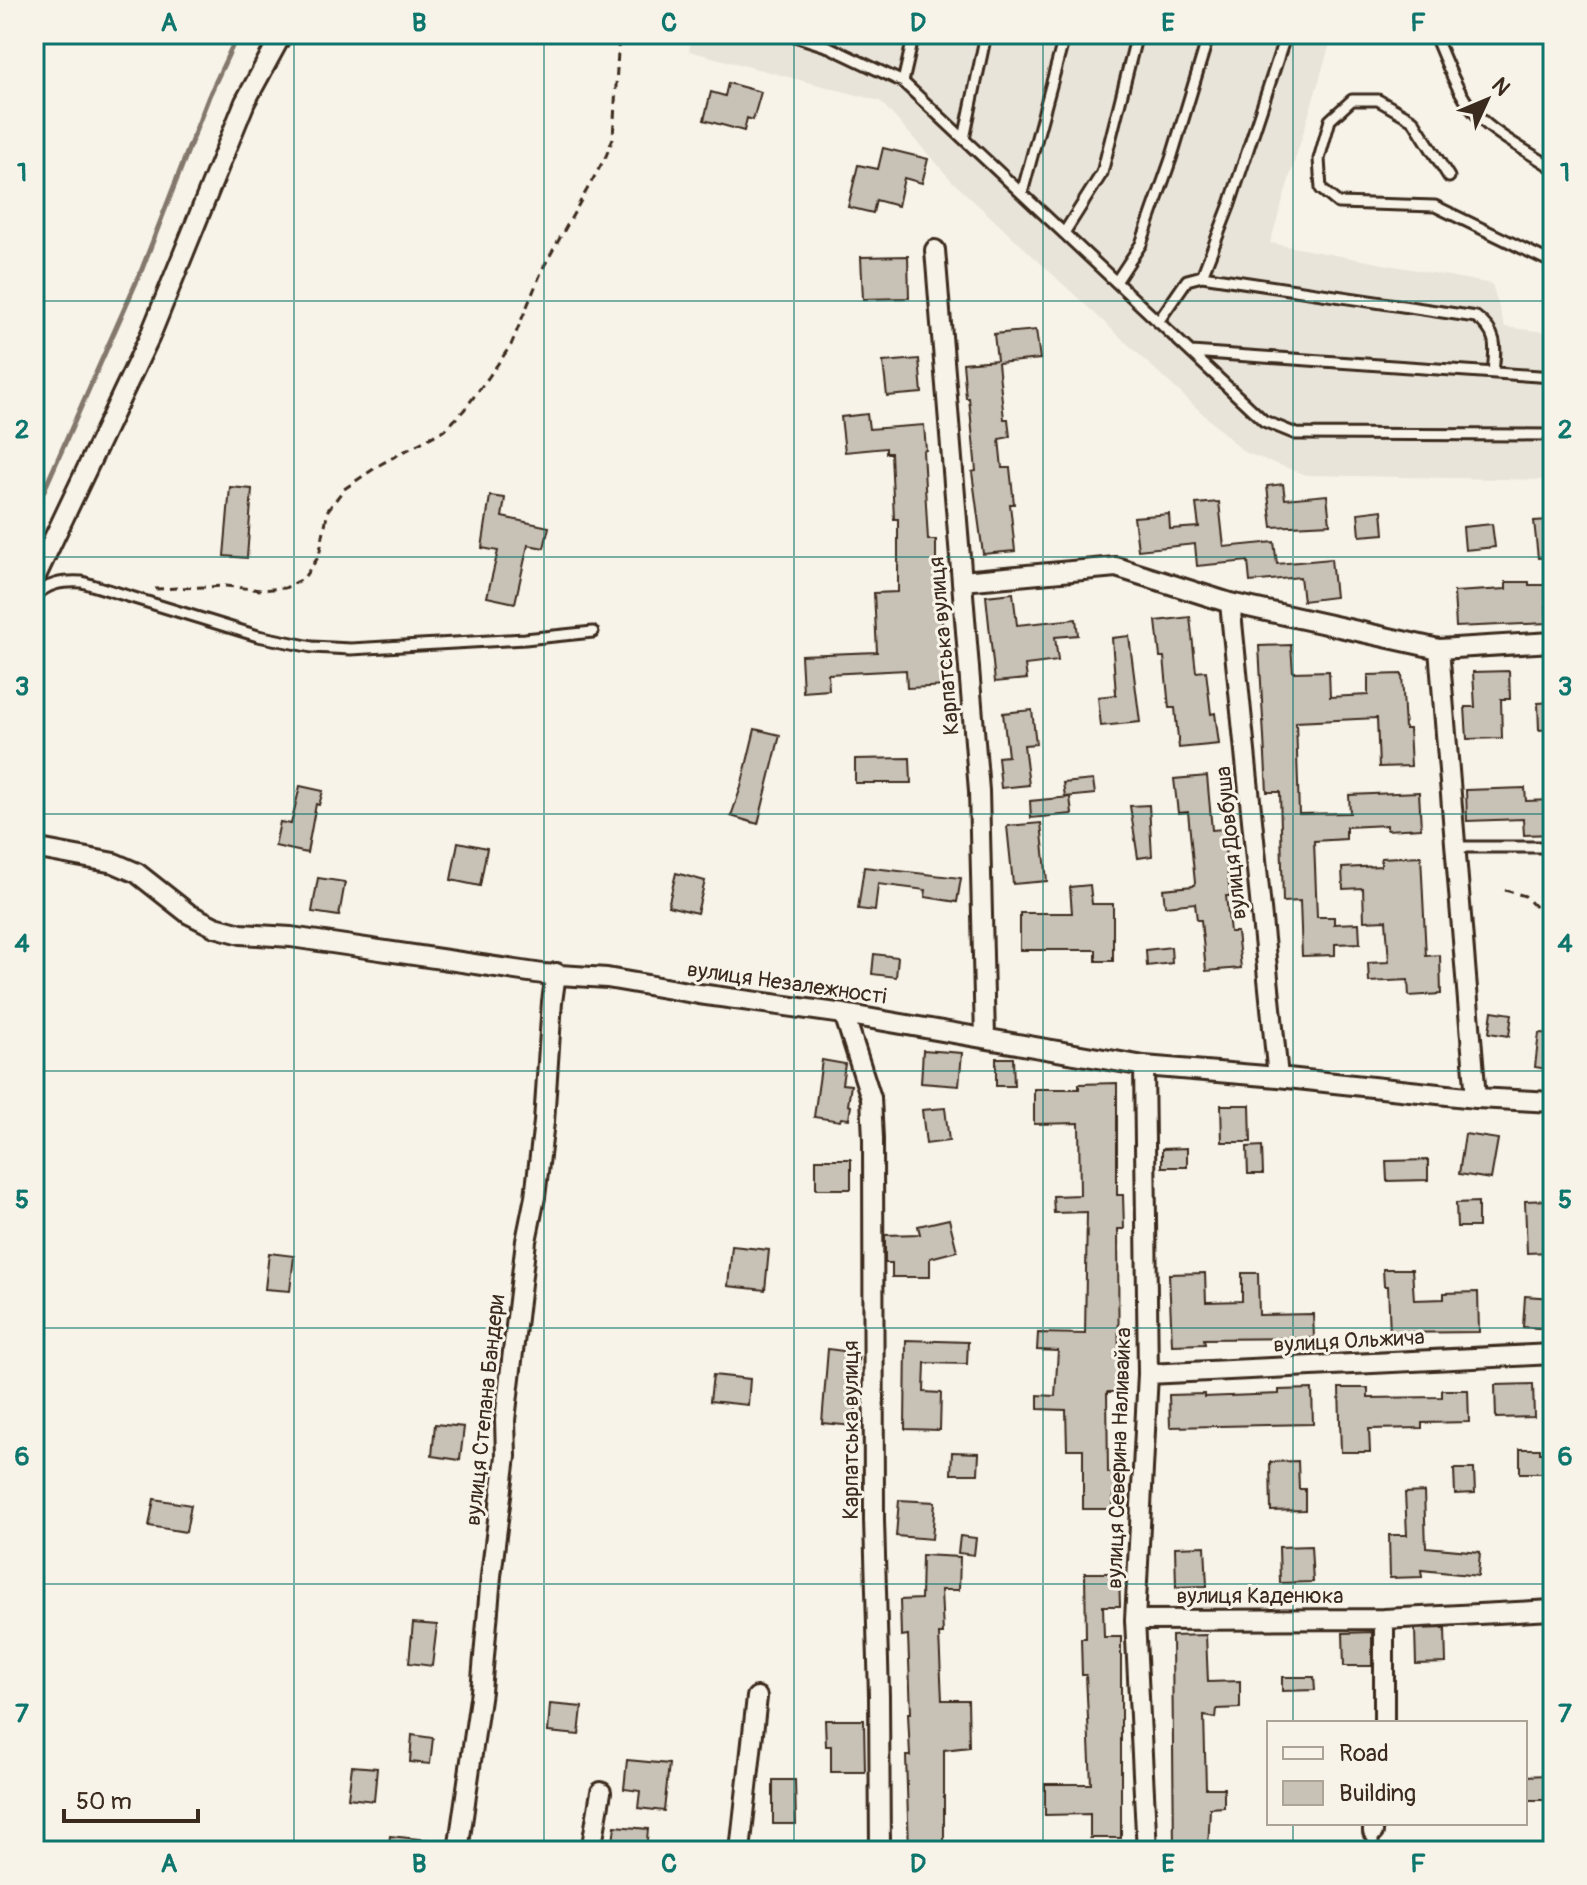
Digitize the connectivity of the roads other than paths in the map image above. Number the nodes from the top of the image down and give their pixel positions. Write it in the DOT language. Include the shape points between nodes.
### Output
graph roads {
  1 [pos="282,34"];
  2 [pos="789,34"];
  3 [pos="832,34"];
  4 [pos="914,34"];
  5 [pos="986,34"];
  6 [pos="1065,34"];
  7 [pos="1137,34"];
  8 [pos="1209,34"];
  9 [pos="1286,34"];
  10 [pos="1434,34"];
  11 [pos="829,47"];
  12 [pos="903,82"];
  13 [pos="964,139"];
  14 [pos="1553,168"];
  15 [pos="1449,177"];
  16 [pos="1022,193"];
  17 [pos="1064,233"];
  18 [pos="935,250"];
  19 [pos="1553,263"];
  20 [pos="1202,276"];
  21 [pos="1116,282"];
  22 [pos="1158,322"];
  23 [pos="1191,352"];
  24 [pos="1493,372"];
  25 [pos="1553,377"];
  26 [pos="1553,435"];
  27 [pos="34,580"];
  28 [pos="962,581"];
  29 [pos="34,597"];
  30 [pos="1230,603"];
  31 [pos="593,632"];
  32 [pos="1553,642"];
  33 [pos="1439,649"];
  34 [pos="1456,847"];
  35 [pos="1553,847"];
  36 [pos="34,848"];
  37 [pos="556,973"];
  38 [pos="844,1014"];
  39 [pos="985,1038"];
  40 [pos="1144,1066"];
  41 [pos="1278,1077"];
  42 [pos="1476,1098"];
  43 [pos="1553,1102"];
  44 [pos="1553,1354"];
  45 [pos="1148,1374"];
  46 [pos="1553,1610"];
  47 [pos="1384,1619"];
  48 [pos="1135,1620"];
  49 [pos="757,1697"];
  50 [pos="1384,1721"];
  51 [pos="601,1792"];
  52 [pos="458,1851"];
  53 [pos="591,1851"];
  54 [pos="740,1851"];
  55 [pos="880,1851"];
  56 [pos="1147,1851"];
  1 -- 27 [label="street" via="245,102 150,336"];
  2 -- 11 [label="lane"];
  3 -- 11 [label="lane"];
  4 -- 12 [label="lane"];
  5 -- 13 [label="lane"];
  6 -- 16 [label="lane"];
  7 -- 17 [label="lane" via="1102,173"];
  8 -- 21 [label="lane" via="1141,244"];
  9 -- 20 [label="lane"];
  10 -- 14 [label="lane" via="1464,95 1484,122"];
  11 -- 12 [label="lane"];
  12 -- 13 [label="lane"];
  13 -- 16 [label="lane"];
  15 -- 19 [label="lane" via="1413,120 1378,100 1352,100 1330,120 1319,159 1321,189 1338,203 1435,206"];
  16 -- 17 [label="lane"];
  17 -- 21 [label="lane"];
  18 -- 28 [label="street, Карпатська вулиця"];
  20 -- 22 [label="lane" via="1187,280"];
  20 -- 24 [label="lane" via="1476,317 1489,326 1496,346"];
  21 -- 22 [label="lane"];
  22 -- 23 [label="lane"];
  23 -- 24 [label="lane"];
  23 -- 26 [label="lane" via="1264,421 1296,434"];
  24 -- 25 [label="lane"];
  28 -- 30 [label="street" via="1116,567"];
  28 -- 39 [label="street, Карпатська вулиця" via="979,791"];
  29 -- 31 [label="lane" via="56,583 82,582 258,636 312,647 351,649"];
  30 -- 33 [label="street"];
  30 -- 41 [label="street, вулиця Довбуша"];
  32 -- 33 [label="street"];
  33 -- 34 [label="street"];
  34 -- 35 [label="lane"];
  34 -- 42 [label="street"];
  36 -- 37 [label="street, вулиця Незалежності" via="114,863 137,873 189,914 241,934"];
  37 -- 38 [label="street, вулиця Незалежності"];
  37 -- 52 [label="street, вулиця Степана Бандери" via="544,1122 505,1420 506,1456 484,1665"];
  38 -- 39 [label="street, вулиця Незалежності"];
  38 -- 55 [label="street, Карпатська вулиця" via="871,1098 873,1139"];
  39 -- 40 [label="street, вулиця Незалежності"];
  40 -- 41 [label="street, вулиця Незалежності"];
  40 -- 45 [label="street, вулиця Северина Наливайка"];
  41 -- 42 [label="street, вулиця Незалежності"];
  42 -- 43 [label="street, вулиця Незалежності"];
  44 -- 45 [label="street, вулиця Ольжича"];
  45 -- 48 [label="street, вулиця Северина Наливайка"];
  46 -- 47 [label="street, вулиця Каденюка"];
  47 -- 48 [label="street, вулиця Каденюка"];
  47 -- 50 [label="street"];
  48 -- 56 [label="street, вулиця Северина Наливайка"];
  49 -- 54 [label="street"];
  51 -- 53 [label="street"];
}
